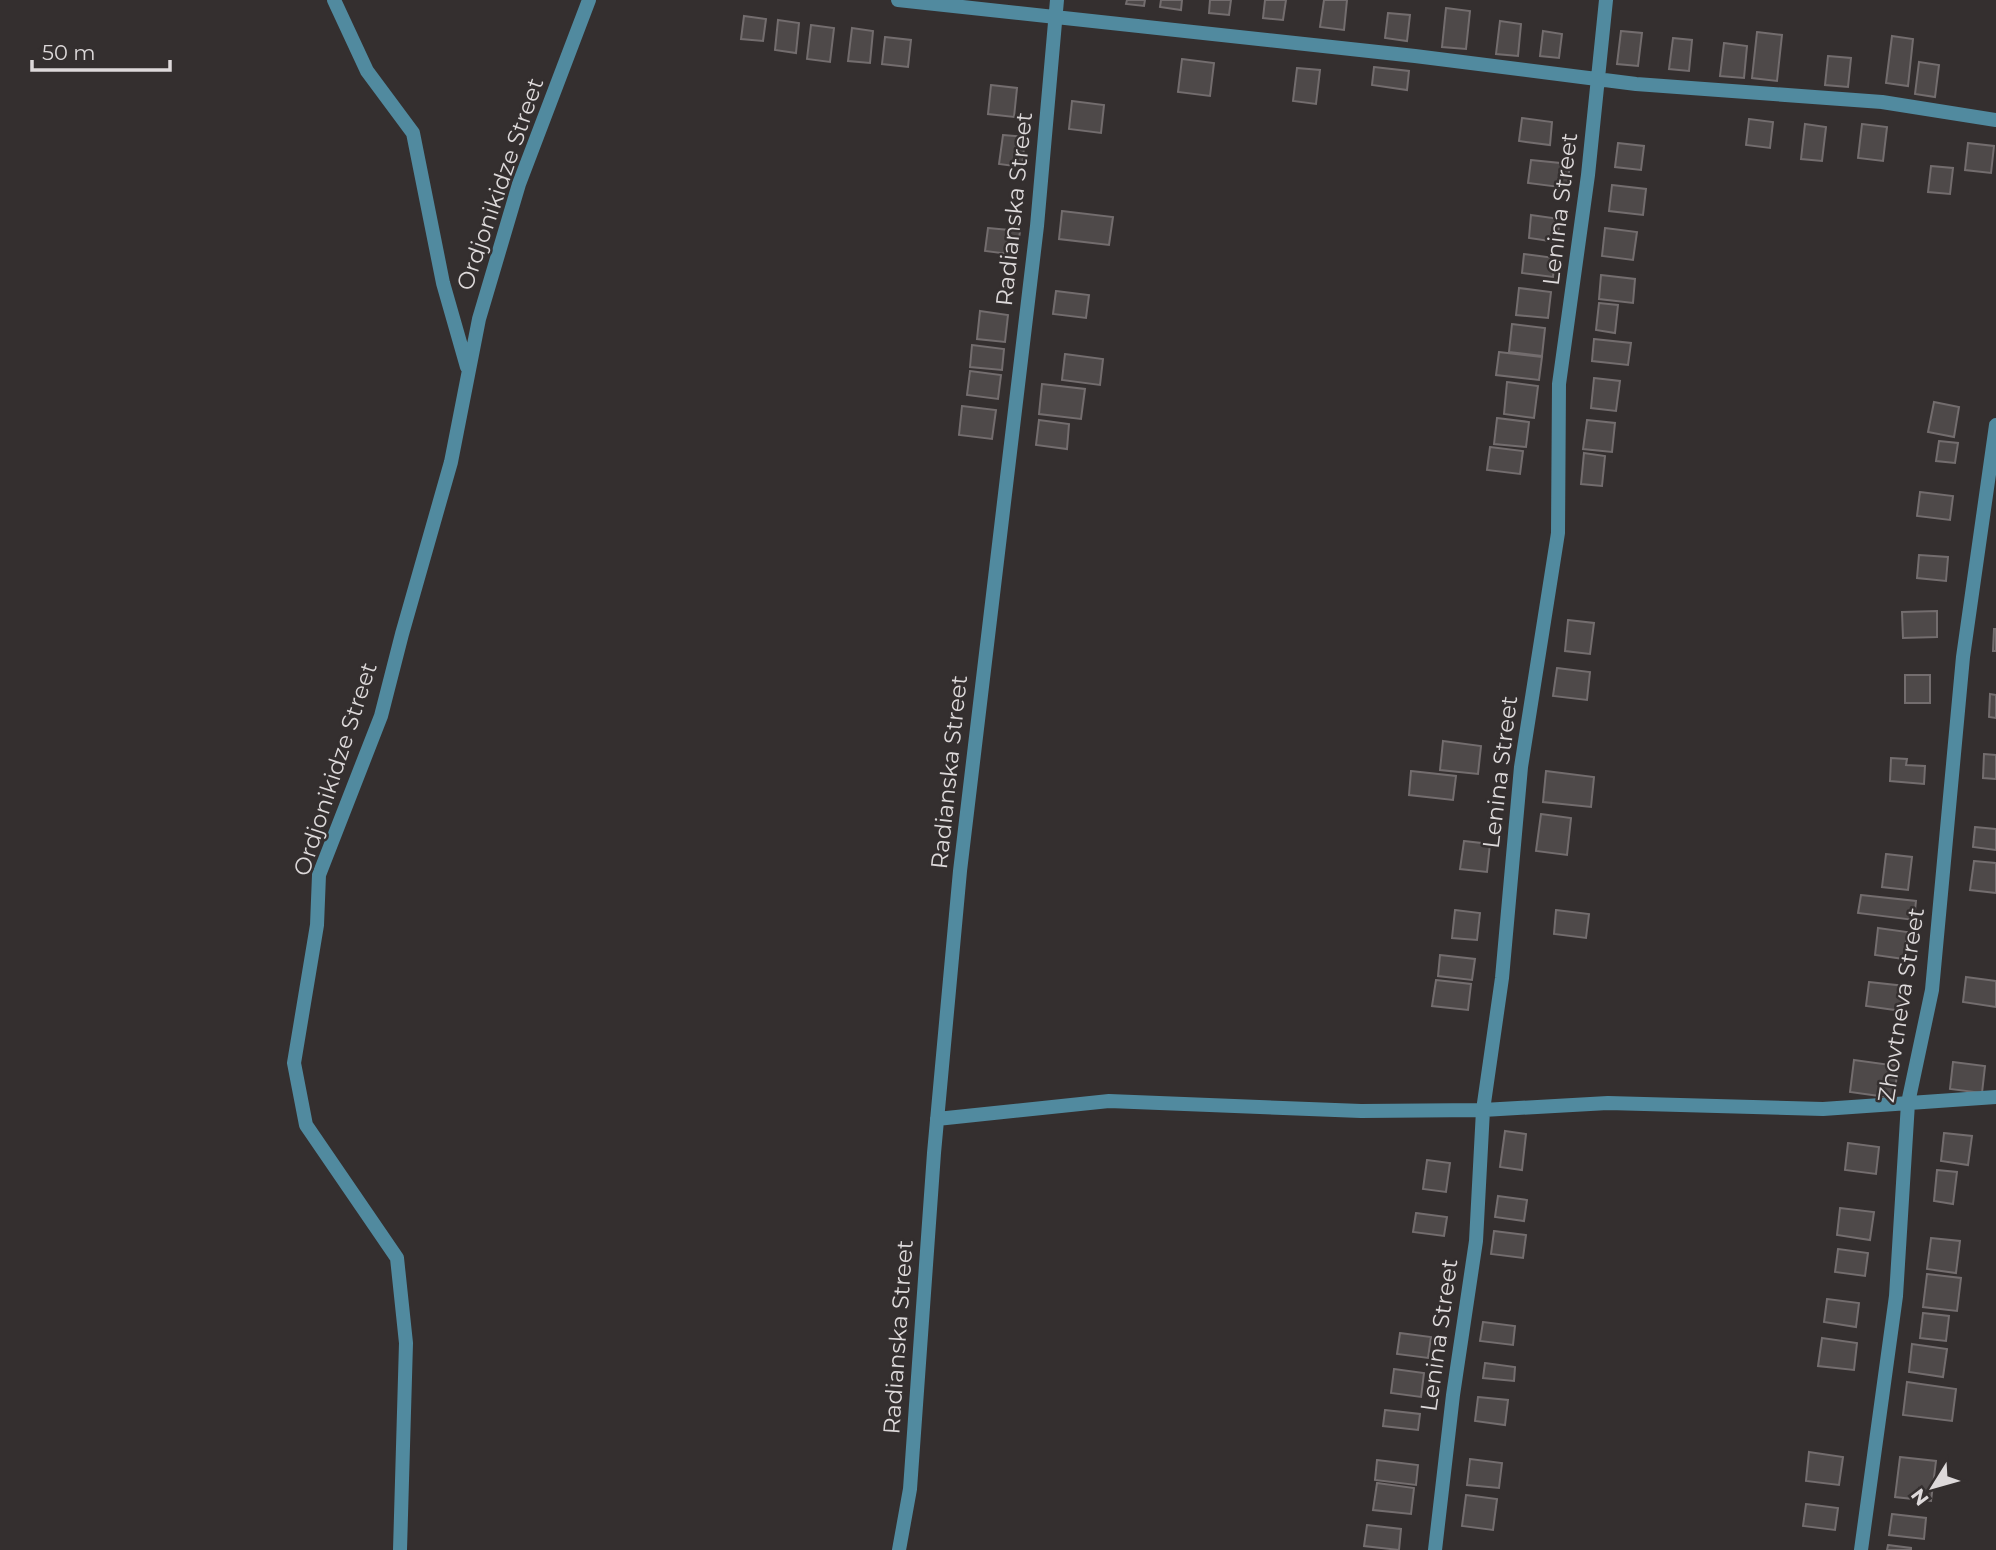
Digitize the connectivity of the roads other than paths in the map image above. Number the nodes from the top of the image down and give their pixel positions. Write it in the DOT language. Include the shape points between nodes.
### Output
graph roads {
  1 [pos="334,0"];
  2 [pos="589,0"];
  3 [pos="898,0"];
  4 [pos="1057,0"];
  5 [pos="1606,0"];
  6 [pos="1054,18"];
  7 [pos="1598,80"];
  8 [pos="1996,120"];
  9 [pos="468,372"];
  10 [pos="1996,425"];
  11 [pos="1996,1097"];
  12 [pos="1908,1103"];
  13 [pos="1482,1110"];
  14 [pos="937,1119"];
  15 [pos="400,1550"];
  16 [pos="899,1550"];
  17 [pos="1435,1550"];
  18 [pos="1861,1550"];
  1 -- 9 [label="street" via="368,71 413,133 443,283"];
  2 -- 9 [label="street, Ordjonikidze Street" via="519,184 479,318"];
  3 -- 6 [label="street"];
  4 -- 6 [label="street, Radianska Street"];
  5 -- 7 [label="street, Lenina Street"];
  6 -- 7 [label="street" via="1401,54"];
  6 -- 14 [label="street, Radianska Street" via="1037,226 960,871"];
  7 -- 8 [label="street" via="1882,102"];
  7 -- 13 [label="street, Lenina Street" via="1559,384 1558,533 1521,767 1502,978"];
  9 -- 15 [label="street, Ordjonikidze Street" via="452,462 381,716 319,875 317,925 294,1063 306,1125 397,1258 406,1343"];
  10 -- 12 [label="street, Zhovtneva Street" via="1963,657 1932,990"];
  11 -- 12 [label="street"];
  12 -- 13 [label="street" via="1823,1109 1608,1103"];
  12 -- 18 [label="street, Zhovtneva Street" via="1896,1296"];
  13 -- 14 [label="street" via="1361,1111 1109,1101"];
  13 -- 17 [label="street, Lenina Street" via="1476,1241"];
  14 -- 16 [label="street, Radianska Street" via="910,1489"];
}
